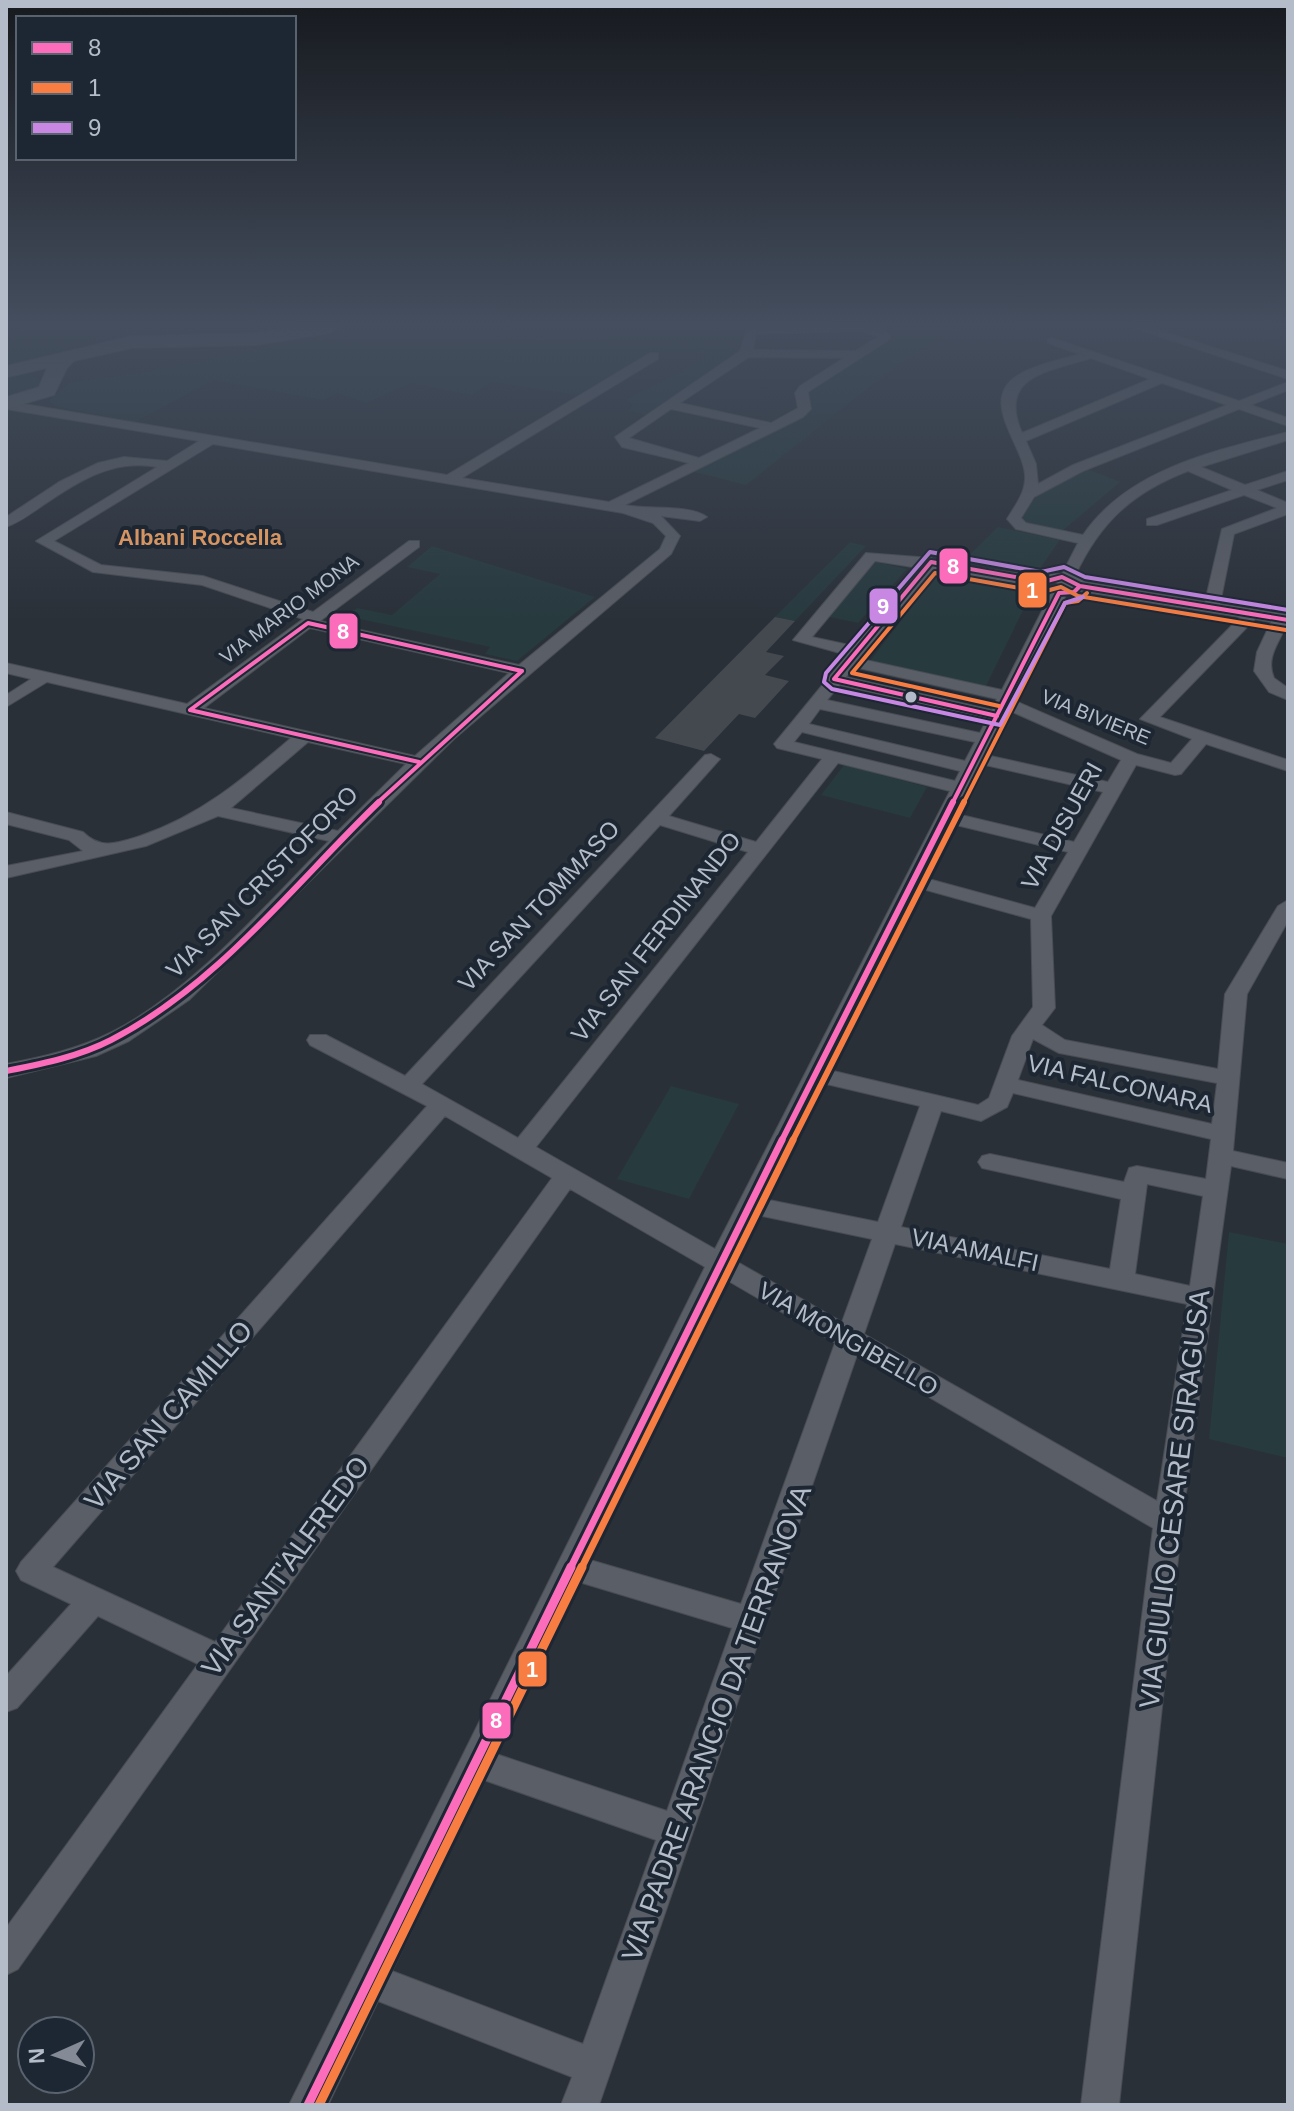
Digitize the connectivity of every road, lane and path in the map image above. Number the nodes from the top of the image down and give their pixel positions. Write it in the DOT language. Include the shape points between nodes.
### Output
graph roads {
  1 [pos="167,426"];
  2 [pos="539,426"];
  3 [pos="639,426"];
  4 [pos="766,426"];
  5 [pos="776,426"];
  6 [pos="1010,426"];
  7 [pos="1052,426"];
  8 [pos="1187,426"];
  9 [pos="773,427"];
  10 [pos="1288,436"];
  11 [pos="214,438"];
  12 [pos="1018,440"];
  13 [pos="699,462"];
  14 [pos="169,465"];
  15 [pos="1192,468"];
  16 [pos="1288,475"];
  17 [pos="449,480"];
  18 [pos="1244,490"];
  19 [pos="1029,494"];
  20 [pos="611,507"];
  21 [pos="1288,509"];
  22 [pos="648,515"];
  23 [pos="700,517"];
  24 [pos="7,522"];
  25 [pos="1152,522"];
  26 [pos="1085,540"];
  27 [pos="414,544"];
  28 [pos="931,562"];
  29 [pos="1068,585"];
  30 [pos="1211,608"];
  31 [pos="1250,615"];
  32 [pos="311,620"];
  33 [pos="1284,620"];
  34 [pos="853,656"];
  35 [pos="6,668"];
  36 [pos="522,671"];
  37 [pos="44,677"];
  38 [pos="834,679"];
  39 [pos="1288,695"];
  40 [pos="6,702"];
  41 [pos="816,703"];
  42 [pos="1003,705"];
  43 [pos="190,710"];
  44 [pos="797,726"];
  45 [pos="304,736"];
  46 [pos="1204,736"];
  47 [pos="985,739"];
  48 [pos="834,756"];
  49 [pos="1131,758"];
  50 [pos="711,759"];
  51 [pos="419,762"];
  52 [pos="1288,766"];
  53 [pos="969,771"];
  54 [pos="1113,789"];
  55 [pos="216,810"];
  56 [pos="947,817"];
  57 [pos="6,818"];
  58 [pos="656,818"];
  59 [pos="342,838"];
  60 [pos="759,849"];
  61 [pos="1079,849"];
  62 [pos="102,851"];
  63 [pos="6,872"];
  64 [pos="914,881"];
  65 [pos="1288,906"];
  66 [pos="1041,916"];
  67 [pos="1030,1027"];
  68 [pos="318,1040"];
  69 [pos="6,1071"];
  70 [pos="816,1074"];
  71 [pos="1228,1078"];
  72 [pos="1005,1084"];
  73 [pos="406,1088"];
  74 [pos="442,1104"];
  75 [pos="932,1104"];
  76 [pos="1222,1145"];
  77 [pos="521,1150"];
  78 [pos="990,1162"];
  79 [pos="1288,1171"];
  80 [pos="566,1177"];
  81 [pos="1217,1190"];
  82 [pos="1134,1193"];
  83 [pos="750,1205"];
  84 [pos="888,1232"];
  85 [pos="720,1263"];
  86 [pos="1121,1281"];
  87 [pos="1199,1297"];
  88 [pos="851,1342"];
  89 [pos="1168,1522"];
  90 [pos="571,1567"];
  91 [pos="93,1600"];
  92 [pos="752,1621"];
  93 [pos="218,1658"];
  94 [pos="6,1698"];
  95 [pos="475,1762"];
  96 [pos="677,1831"];
  97 [pos="6,1957"];
  98 [pos="368,1979"];
  99 [pos="594,2067"];
  100 [pos="308,2105"];
  101 [pos="580,2105"];
  102 [pos="1100,2105"];
  1 -- 11 [label="street"];
  2 -- 17 [label="street"];
  3 -- 13 [label="street" via="621,437 627,444"];
  4 -- 9 [label="street"];
  5 -- 9 [label="street"];
  6 -- 12 [label="street"];
  7 -- 12 [label="street"];
  8 -- 19 [label="street" via="1078,468"];
  9 -- 13 [label="street"];
  10 -- 15 [label="street"];
  11 -- 14 [label="street"];
  11 -- 17 [label="street"];
  12 -- 19 [label="street" via="1032,470"];
  13 -- 20 [label="street"];
  14 -- 24 [label="street" via="145,458 117,460"];
  14 -- 32 [label="street" via="43,541 98,569 203,581 288,606"];
  15 -- 18 [label="street"];
  15 -- 26 [label="street" via="1122,499"];
  16 -- 18 [label="street"];
  17 -- 20 [label="street"];
  18 -- 21 [label="street"];
  18 -- 25 [label="street"];
  19 -- 26 [label="street" via="1014,519 1021,526"];
  20 -- 22 [label="street"];
  21 -- 30 [label="street" via="1227,532"];
  22 -- 23 [label="street" via="664,511"];
  22 -- 36 [label="street, VIA SAN CRISTOFORO" via="668,526 673,536 670,547"];
  26 -- 29 [label="street"];
  27 -- 32 [label="street, VIA MARIO MONA"];
  28 -- 29 [label="street" via="1043,582 1046,589"];
  28 -- 34 [label="street"];
  28 -- 34 [label="street" via="871,556 801,640"];
  29 -- 30 [label="street"];
  29 -- 42 [label="street"];
  30 -- 31 [label="street"];
  31 -- 33 [label="street"];
  31 -- 46 [label="street" via="1149,719"];
  32 -- 36 [label="street"];
  32 -- 43 [label="street, VIA MARIO MONA"];
  33 -- 39 [label="street" via="1262,657 1264,678"];
  34 -- 38 [label="street"];
  34 -- 42 [label="street"];
  35 -- 37 [label="street"];
  36 -- 51 [label="street, VIA SAN CRISTOFORO"];
  37 -- 40 [label="street"];
  37 -- 43 [label="street"];
  38 -- 41 [label="street"];
  38 -- 42 [label="street"];
  41 -- 44 [label="street"];
  41 -- 47 [label="street"];
  42 -- 47 [label="street"];
  42 -- 49 [label="street, VIA BIVIERE"];
  43 -- 45 [label="street"];
  44 -- 48 [label="street" via="783,744"];
  44 -- 53 [label="street"];
  45 -- 51 [label="street"];
  45 -- 55 [label="street"];
  46 -- 49 [label="street, VIA BIVIERE" via="1175,770"];
  46 -- 52 [label="street"];
  47 -- 53 [label="street"];
  48 -- 53 [label="street"];
  48 -- 60 [label="street, VIA SAN FERDINANDO"];
  49 -- 54 [label="street, VIA DISUERI"];
  50 -- 58 [label="street, VIA SAN TOMMASO"];
  51 -- 59 [label="street, VIA SAN CRISTOFORO"];
  53 -- 54 [label="street"];
  53 -- 56 [label="street"];
  54 -- 61 [label="street, VIA DISUERI"];
  55 -- 59 [label="street"];
  55 -- 62 [label="street" via="187,825"];
  56 -- 61 [label="street"];
  56 -- 64 [label="street"];
  57 -- 62 [label="street" via="76,836"];
  58 -- 60 [label="street"];
  58 -- 73 [label="street, VIA SAN TOMMASO"];
  59 -- 69 [label="street, VIA SAN CRISTOFORO" via="179,1000 85,1053"];
  60 -- 77 [label="street, VIA SAN FERDINANDO"];
  61 -- 66 [label="street, VIA DISUERI"];
  62 -- 63 [label="street"];
  64 -- 66 [label="street"];
  64 -- 70 [label="street"];
  65 -- 71 [label="street, VIA GIULIO CESARE SIRAGUSA" via="1236,994"];
  66 -- 67 [label="street, VIA DISUERI" via="1044,1008"];
  67 -- 71 [label="street" via="1059,1046"];
  67 -- 72 [label="street, VIA DISUERI"];
  68 -- 73 [label="street, VIA MONGIBELLO"];
  70 -- 75 [label="street, VIA DISUERI"];
  70 -- 83 [label="street"];
  71 -- 76 [label="street, VIA GIULIO CESARE SIRAGUSA"];
  72 -- 75 [label="street, VIA DISUERI" via="999,1102 981,1113"];
  72 -- 76 [label="street, VIA FALCONARA"];
  73 -- 74 [label="street, VIA MONGIBELLO"];
  74 -- 77 [label="street, VIA MONGIBELLO"];
  74 -- 91 [label="street, VIA SAN CAMILLO" via="31,1571"];
  75 -- 84 [label="street, VIA PADRE ARANCIO DA TERRANOVA"];
  76 -- 79 [label="street, VIA FALCONARA"];
  76 -- 81 [label="street, VIA GIULIO CESARE SIRAGUSA"];
  77 -- 80 [label="street, VIA MONGIBELLO"];
  78 -- 82 [label="street"];
  80 -- 85 [label="street, VIA MONGIBELLO"];
  80 -- 93 [label="street, VIA SANT'ALFREDO"];
  81 -- 82 [label="street" via="1137,1174"];
  81 -- 87 [label="street, VIA GIULIO CESARE SIRAGUSA"];
  82 -- 86 [label="street"];
  83 -- 84 [label="street, VIA AMALFI"];
  83 -- 85 [label="street"];
  84 -- 86 [label="street, VIA AMALFI"];
  84 -- 88 [label="street, VIA PADRE ARANCIO DA TERRANOVA"];
  85 -- 88 [label="street, VIA MONGIBELLO"];
  85 -- 90 [label="street"];
  86 -- 87 [label="street, VIA AMALFI"];
  87 -- 89 [label="street, VIA GIULIO CESARE SIRAGUSA"];
  88 -- 89 [label="street, VIA MONGIBELLO"];
  88 -- 92 [label="street, VIA PADRE ARANCIO DA TERRANOVA"];
  89 -- 102 [label="street, VIA GIULIO CESARE SIRAGUSA"];
  90 -- 92 [label="street"];
  90 -- 95 [label="street"];
  91 -- 93 [label="street, VIA SAN CAMILLO"];
  91 -- 94 [label="street"];
  92 -- 96 [label="street, VIA PADRE ARANCIO DA TERRANOVA"];
  93 -- 97 [label="street, VIA SANT'ALFREDO"];
  95 -- 96 [label="street"];
  95 -- 98 [label="street"];
  96 -- 99 [label="street, VIA PADRE ARANCIO DA TERRANOVA"];
  98 -- 99 [label="street"];
  98 -- 100 [label="street"];
  99 -- 101 [label="street, VIA PADRE ARANCIO DA TERRANOVA"];
}
